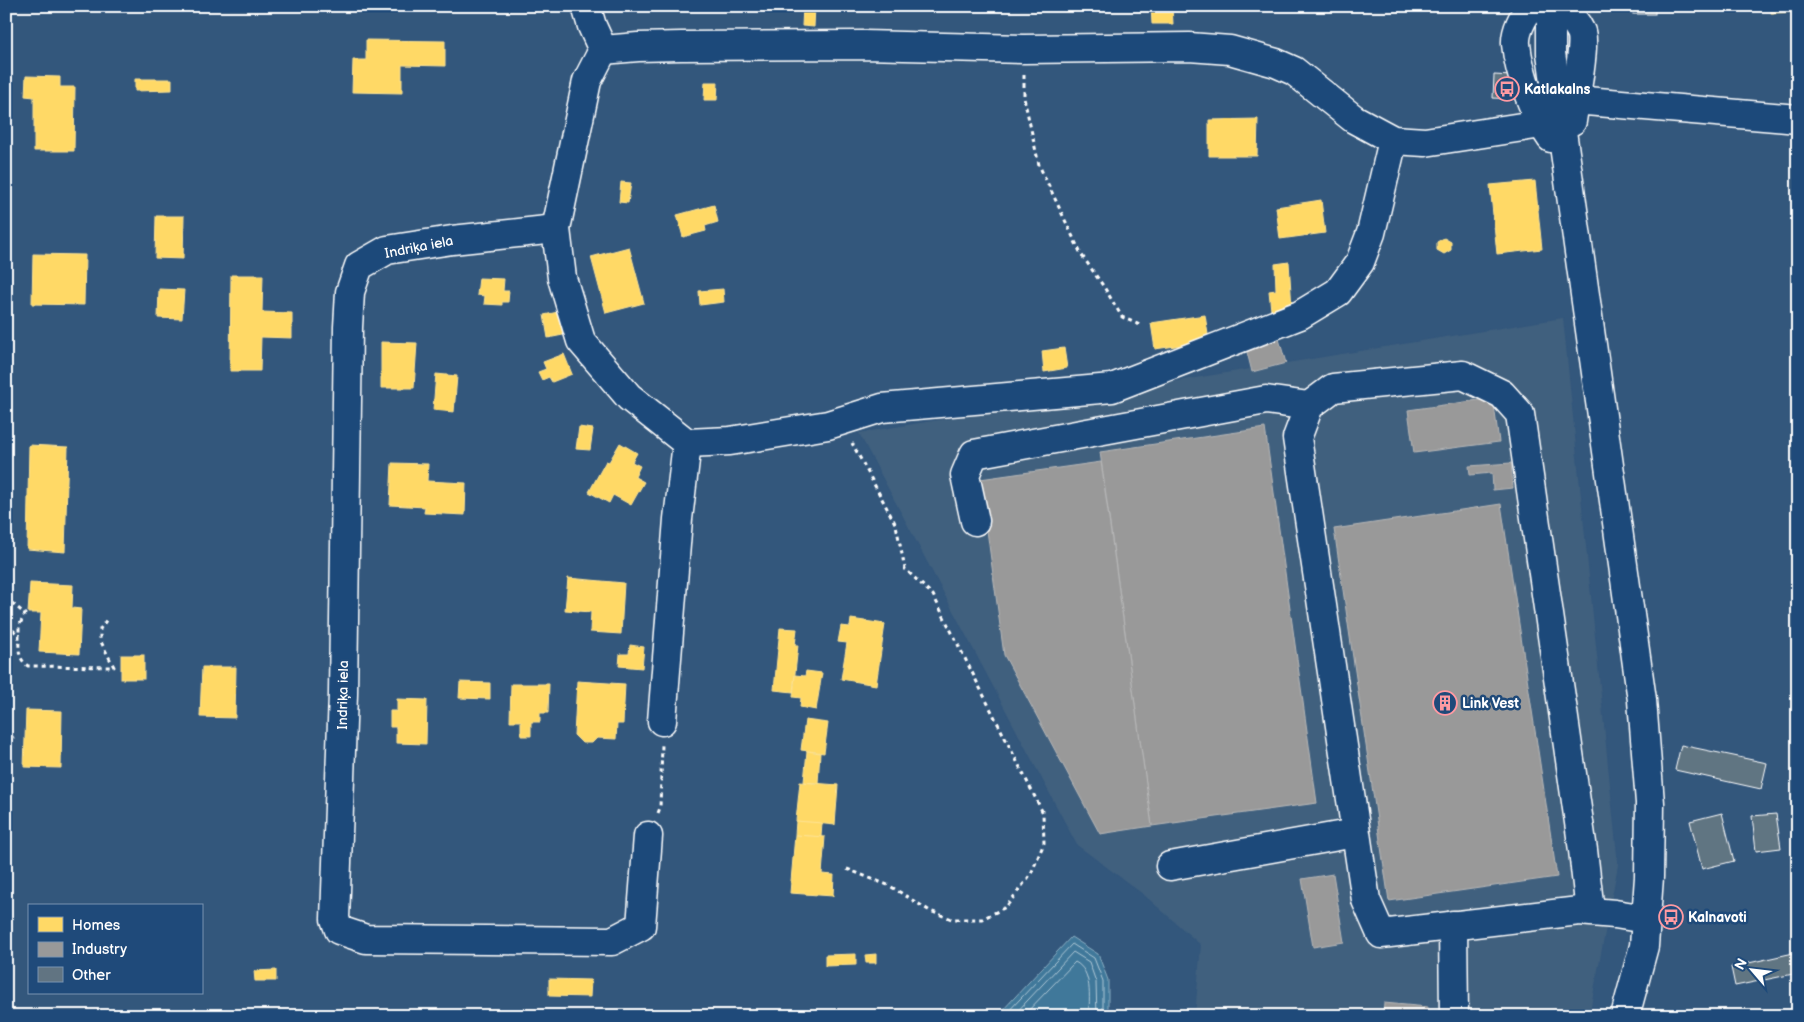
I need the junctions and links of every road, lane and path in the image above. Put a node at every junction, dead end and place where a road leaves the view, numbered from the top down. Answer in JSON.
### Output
{"nodes":[{"id":1,"x":586,"y":6,"type":"edge"},
{"id":2,"x":1532,"y":6,"type":"edge"},
{"id":3,"x":1551,"y":6,"type":"edge"},
{"id":4,"x":1558,"y":6,"type":"edge"},
{"id":5,"x":1024,"y":49,"type":"junction"},
{"id":6,"x":603,"y":50,"type":"junction"},
{"id":7,"x":1559,"y":113,"type":"junction"},
{"id":8,"x":1798,"y":119,"type":"edge"},
{"id":9,"x":1393,"y":140,"type":"junction"},
{"id":10,"x":556,"y":229,"type":"junction"},
{"id":11,"x":1142,"y":326,"type":"dead end"},
{"id":12,"x":1309,"y":406,"type":"junction"},
{"id":13,"x":841,"y":422,"type":"junction"},
{"id":14,"x":687,"y":443,"type":"junction"},
{"id":15,"x":975,"y":521,"type":"dead end"},
{"id":16,"x":12,"y":603,"type":"dead end"},
{"id":17,"x":107,"y":619,"type":"dead end"},
{"id":18,"x":6,"y":625,"type":"edge"},
{"id":19,"x":19,"y":635,"type":"junction"},
{"id":20,"x":662,"y":722,"type":"joint"},
{"id":21,"x":14,"y":737,"type":"dead end"},
{"id":22,"x":6,"y":741,"type":"edge"},
{"id":23,"x":1356,"y":833,"type":"junction"},
{"id":24,"x":648,"y":836,"type":"joint"},
{"id":25,"x":1170,"y":866,"type":"dead end"},
{"id":26,"x":847,"y":869,"type":"dead end"},
{"id":27,"x":1590,"y":912,"type":"junction"},
{"id":28,"x":1646,"y":919,"type":"junction"},
{"id":29,"x":1453,"y":925,"type":"junction"},
{"id":30,"x":1454,"y":1016,"type":"edge"},
{"id":31,"x":1625,"y":1016,"type":"edge"}],
"edges":[{"from":1,"to":6,"type":"street"},
{"from":2,"to":7,"type":"street"},
{"from":3,"to":7,"type":"street"},
{"from":4,"to":7,"type":"street"},
{"from":5,"to":6,"type":"street"},
{"from":5,"to":9,"type":"street"},
{"from":5,"to":11,"type":"path"},
{"from":6,"to":10,"type":"street"},
{"from":7,"to":8,"type":"street"},
{"from":7,"to":9,"type":"street"},
{"from":7,"to":28,"type":"street"},
{"from":9,"to":13,"type":"street"},
{"from":10,"to":14,"type":"street"},
{"from":10,"to":24,"type":"street","name":"Indriķa iela"},
{"from":12,"to":15,"type":"street"},
{"from":12,"to":23,"type":"street"},
{"from":12,"to":27,"type":"street"},
{"from":13,"to":14,"type":"street"},
{"from":13,"to":26,"type":"path"},
{"from":14,"to":20,"type":"street"},
{"from":16,"to":19,"type":"path"},
{"from":17,"to":19,"type":"path"},
{"from":18,"to":19,"type":"path"},
{"from":20,"to":24,"type":"path"},
{"from":21,"to":22,"type":"path"},
{"from":23,"to":25,"type":"street"},
{"from":23,"to":29,"type":"street"},
{"from":27,"to":28,"type":"street"},
{"from":27,"to":29,"type":"street"},
{"from":28,"to":31,"type":"street"},
{"from":29,"to":30,"type":"street"}]}
